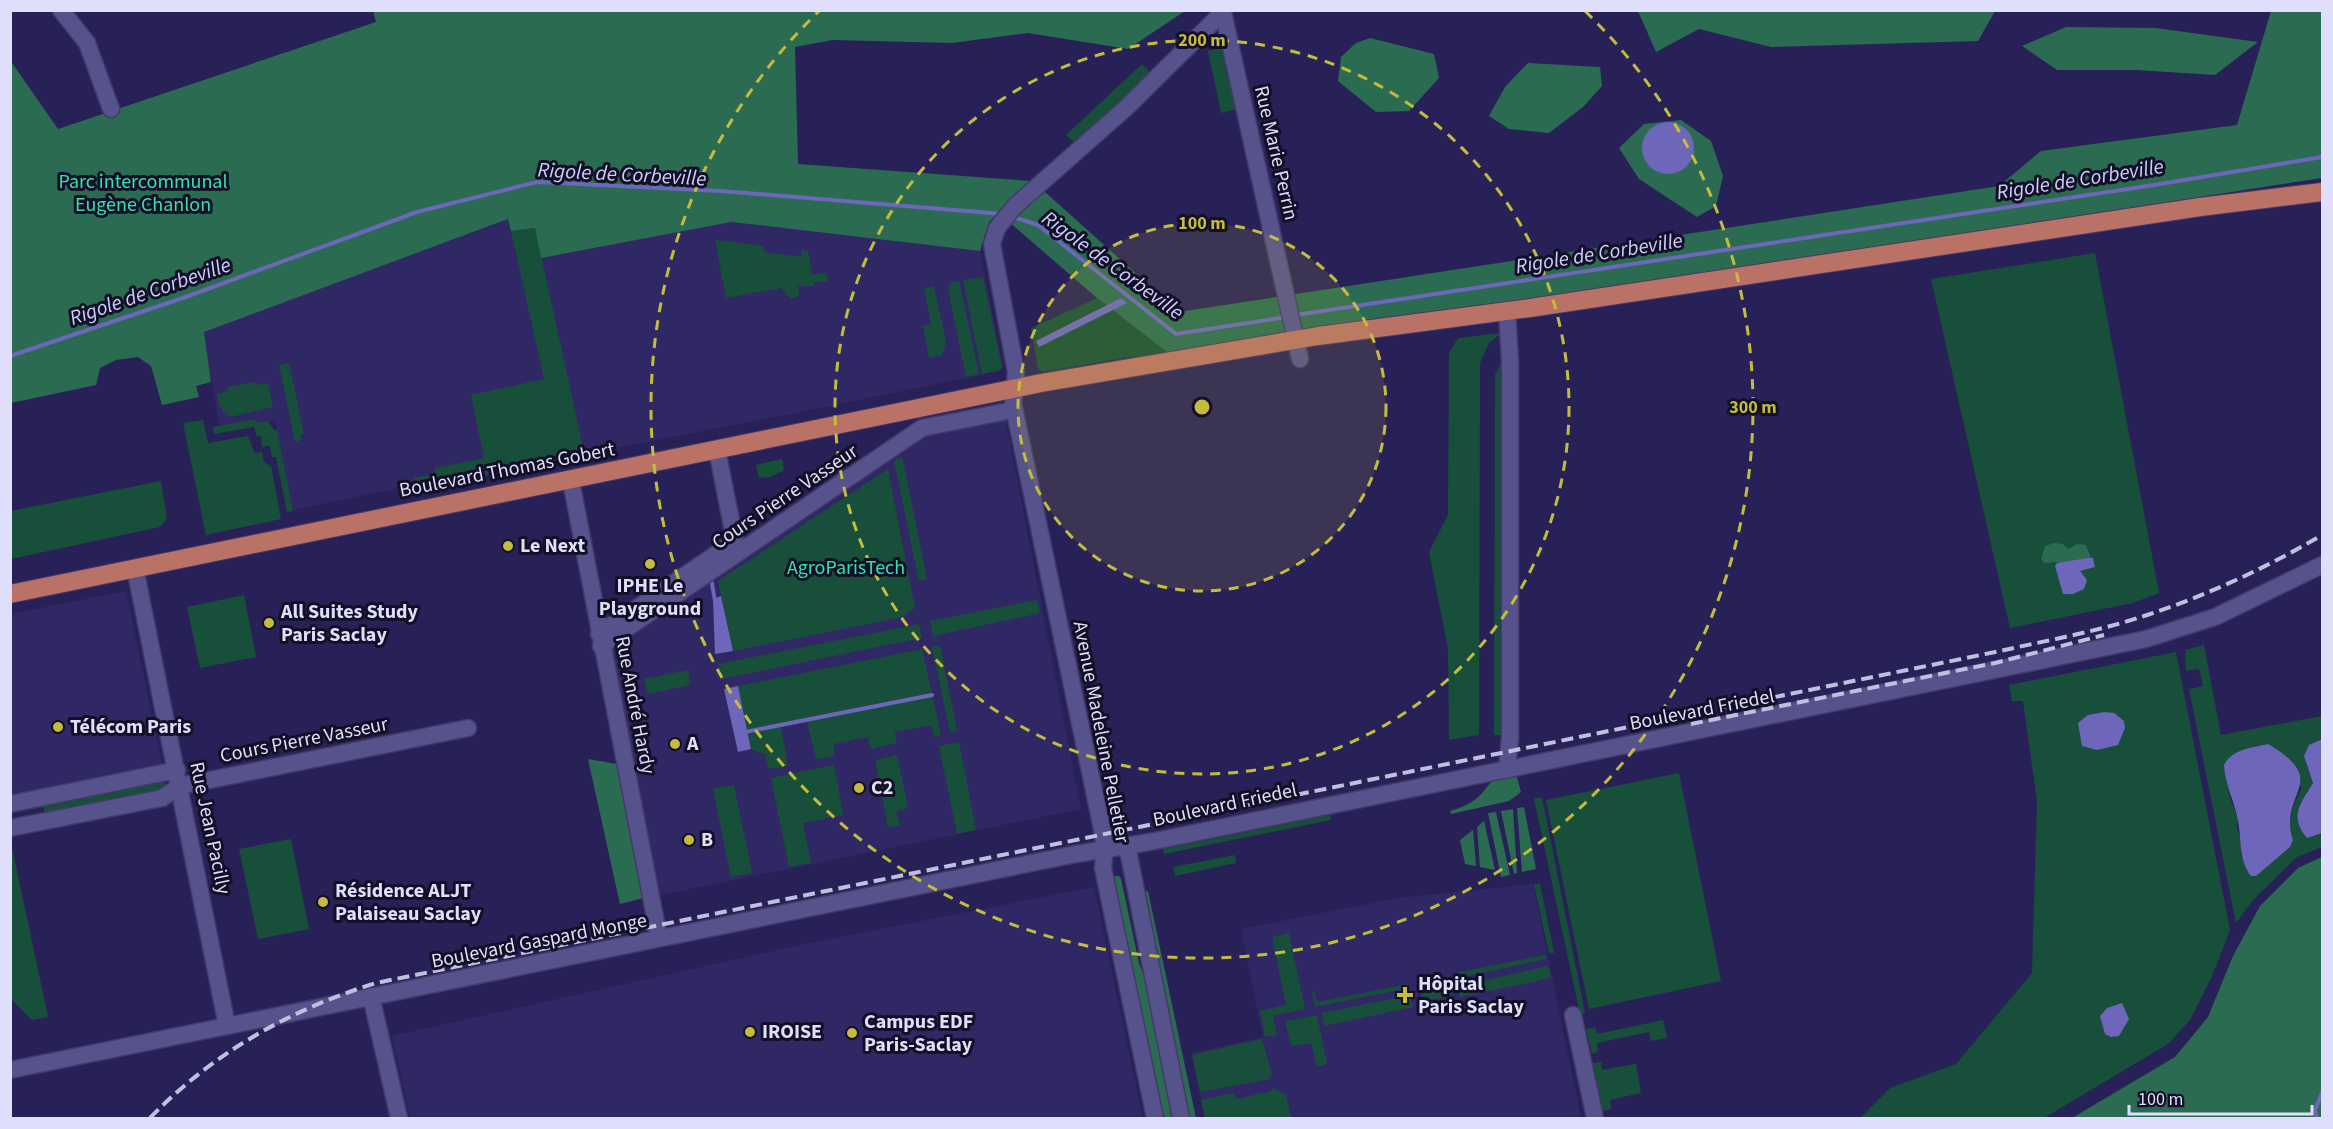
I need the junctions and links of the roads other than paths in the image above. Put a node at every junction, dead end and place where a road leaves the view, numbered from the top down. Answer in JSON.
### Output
{"nodes":[{"id":1,"x":62,"y":10,"type":"edge"},
{"id":2,"x":111,"y":109,"type":"dead end"},
{"id":3,"x":2322,"y":192,"type":"edge"},
{"id":4,"x":997,"y":228,"type":"joint"},
{"id":5,"x":1507,"y":311,"type":"junction"},
{"id":6,"x":1294,"y":332,"type":"junction"},
{"id":7,"x":1300,"y":359,"type":"dead end"},
{"id":8,"x":1012,"y":390,"type":"junction"},
{"id":9,"x":1003,"y":412,"type":"dead end"},
{"id":10,"x":717,"y":450,"type":"junction"},
{"id":11,"x":571,"y":481,"type":"junction"},
{"id":12,"x":2322,"y":565,"type":"edge"},
{"id":13,"x":135,"y":568,"type":"junction"},
{"id":14,"x":10,"y":594,"type":"edge"},
{"id":15,"x":600,"y":640,"type":"junction"},
{"id":16,"x":468,"y":729,"type":"dead end"},
{"id":17,"x":1507,"y":770,"type":"junction"},
{"id":18,"x":178,"y":778,"type":"junction"},
{"id":19,"x":10,"y":804,"type":"edge"},
{"id":20,"x":15,"y":827,"type":"edge"},
{"id":21,"x":1127,"y":845,"type":"junction"},
{"id":22,"x":1105,"y":848,"type":"junction"},
{"id":23,"x":1076,"y":854,"type":"joint"},
{"id":24,"x":659,"y":938,"type":"junction"},
{"id":25,"x":371,"y":996,"type":"junction"},
{"id":26,"x":1573,"y":1015,"type":"dead end"},
{"id":27,"x":227,"y":1026,"type":"junction"},
{"id":28,"x":10,"y":1070,"type":"edge"},
{"id":29,"x":399,"y":1119,"type":"edge"},
{"id":30,"x":1155,"y":1119,"type":"edge"},
{"id":31,"x":1181,"y":1119,"type":"edge"},
{"id":32,"x":1595,"y":1119,"type":"edge"}],
"edges":[{"from":1,"to":2,"type":"street"},
{"from":3,"to":5,"type":"main road","name":"Boulevard Thomas Gobert"},
{"from":4,"to":6,"type":"street","name":"Rue Marie Perrin"},
{"from":4,"to":8,"type":"street","name":"Avenue Madeleine Pelletier"},
{"from":5,"to":6,"type":"main road","name":"Boulevard Thomas Gobert"},
{"from":5,"to":17,"type":"street"},
{"from":6,"to":7,"type":"street","name":"Rue Marie Perrin"},
{"from":6,"to":8,"type":"main road","name":"Boulevard Thomas Gobert"},
{"from":8,"to":10,"type":"main road","name":"Boulevard Thomas Gobert"},
{"from":8,"to":22,"type":"street","name":"Avenue Madeleine Pelletier"},
{"from":9,"to":15,"type":"street","name":"Cours Pierre Vasseur"},
{"from":10,"to":11,"type":"main road","name":"Boulevard Thomas Gobert"},
{"from":10,"to":15,"type":"street"},
{"from":11,"to":13,"type":"main road","name":"Boulevard Thomas Gobert"},
{"from":11,"to":15,"type":"street","name":"Rue André Hardy"},
{"from":12,"to":17,"type":"street","name":"Boulevard Friedel"},
{"from":13,"to":14,"type":"main road","name":"Boulevard Thomas Gobert"},
{"from":13,"to":18,"type":"street","name":"Rue Jean Pacilly"},
{"from":15,"to":24,"type":"street","name":"Rue André Hardy"},
{"from":16,"to":18,"type":"street","name":"Cours Pierre Vasseur"},
{"from":17,"to":21,"type":"street","name":"Boulevard Friedel"},
{"from":18,"to":19,"type":"street"},
{"from":18,"to":20,"type":"street","name":"Cours Pierre Vasseur"},
{"from":18,"to":27,"type":"street","name":"Rue Jean Pacilly"},
{"from":21,"to":22,"type":"street","name":"Boulevard Friedel"},
{"from":21,"to":31,"type":"street","name":"Avenue Madeleine Pelletier"},
{"from":22,"to":23,"type":"street","name":"Boulevard Friedel"},
{"from":22,"to":30,"type":"street","name":"Avenue Madeleine Pelletier"},
{"from":23,"to":24,"type":"street","name":"Boulevard Gaspard Monge"},
{"from":24,"to":25,"type":"street","name":"Boulevard Gaspard Monge"},
{"from":25,"to":27,"type":"street","name":"Boulevard Gaspard Monge"},
{"from":25,"to":29,"type":"street"},
{"from":26,"to":32,"type":"street"},
{"from":27,"to":28,"type":"street","name":"Boulevard Gaspard Monge"}]}
